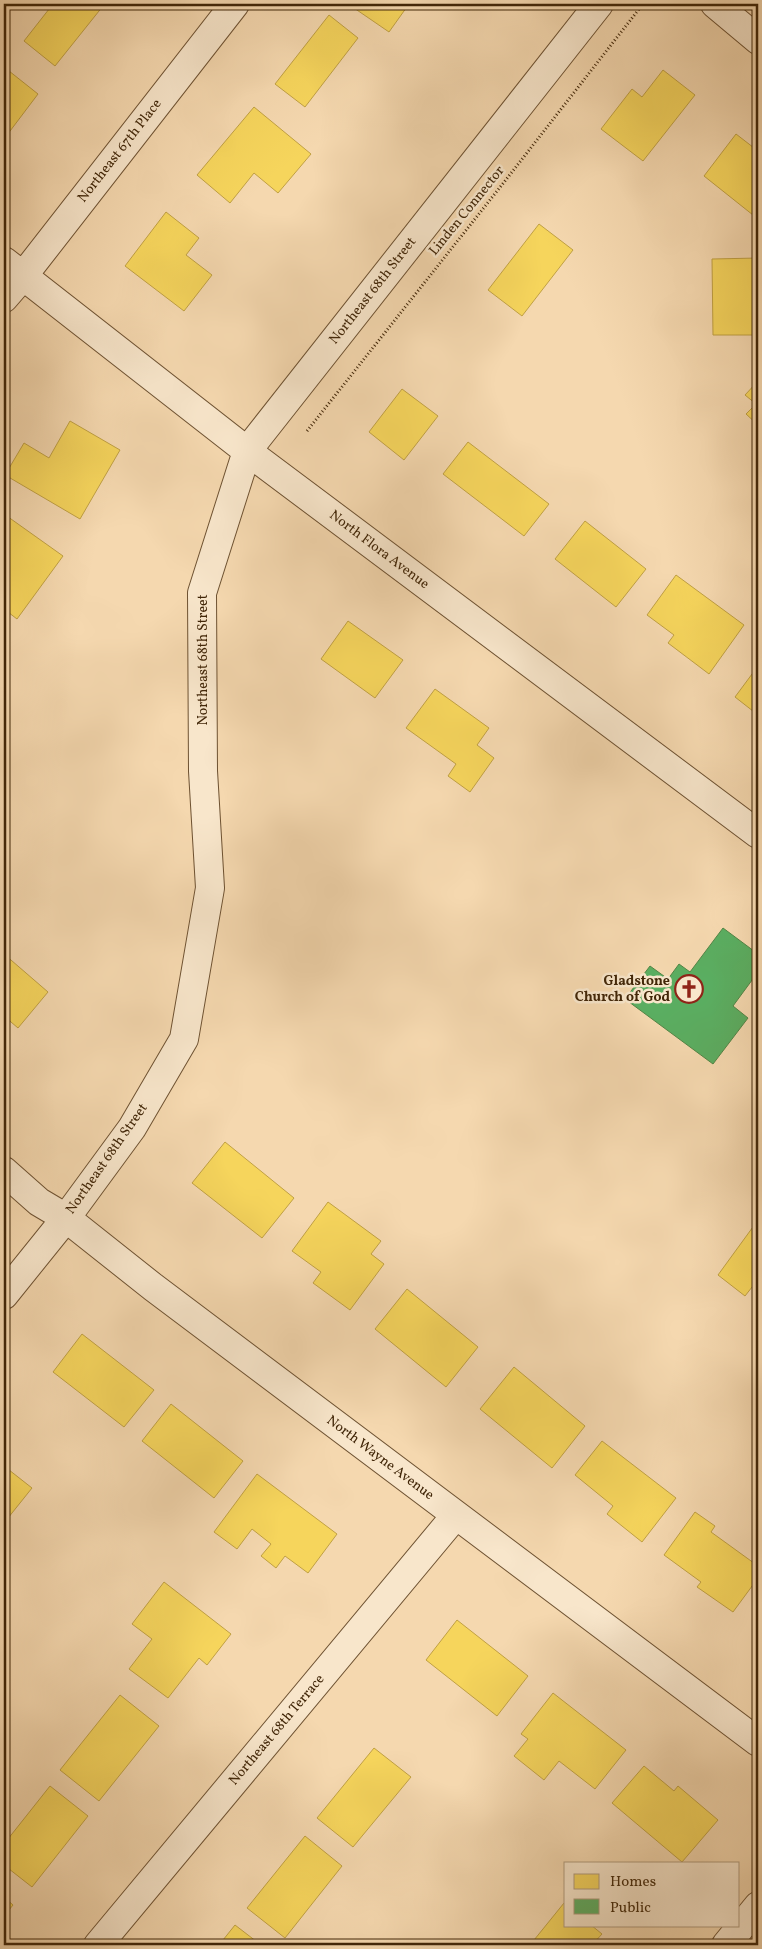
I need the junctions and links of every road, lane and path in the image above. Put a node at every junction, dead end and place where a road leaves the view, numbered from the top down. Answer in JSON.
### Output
{"nodes":[{"id":1,"x":235,"y":4,"type":"edge"},
{"id":2,"x":599,"y":4,"type":"edge"},
{"id":3,"x":643,"y":4,"type":"edge"},
{"id":4,"x":715,"y":4,"type":"edge"},
{"id":5,"x":758,"y":40,"type":"edge"},
{"id":6,"x":14,"y":268,"type":"edge"},
{"id":7,"x":4,"y":298,"type":"edge"},
{"id":8,"x":307,"y":431,"type":"dead end"},
{"id":9,"x":247,"y":451,"type":"junction"},
{"id":10,"x":758,"y":834,"type":"edge"},
{"id":11,"x":4,"y":1171,"type":"edge"},
{"id":12,"x":66,"y":1218,"type":"junction"},
{"id":13,"x":4,"y":1295,"type":"edge"},
{"id":14,"x":456,"y":1515,"type":"junction"},
{"id":15,"x":758,"y":1742,"type":"edge"},
{"id":16,"x":758,"y":1906,"type":"edge"},
{"id":17,"x":98,"y":1945,"type":"edge"},
{"id":18,"x":726,"y":1945,"type":"edge"}],
"edges":[{"from":1,"to":6,"type":"street","name":"Northeast 67th Place"},
{"from":2,"to":9,"type":"street","name":"Northeast 68th Street"},
{"from":3,"to":8,"type":"path","name":"Linden Connector"},
{"from":4,"to":5,"type":"street"},
{"from":6,"to":7,"type":"street","name":"Northeast 67th Place"},
{"from":6,"to":9,"type":"street","name":"North Flora Avenue"},
{"from":9,"to":10,"type":"street","name":"North Flora Avenue"},
{"from":9,"to":12,"type":"street","name":"Northeast 68th Street"},
{"from":11,"to":12,"type":"street","name":"North Wayne Avenue"},
{"from":12,"to":13,"type":"street","name":"Northeast 68th Street"},
{"from":12,"to":14,"type":"street","name":"North Wayne Avenue"},
{"from":14,"to":15,"type":"street","name":"North Wayne Avenue"},
{"from":14,"to":17,"type":"street","name":"Northeast 68th Terrace"},
{"from":16,"to":18,"type":"street"}]}
